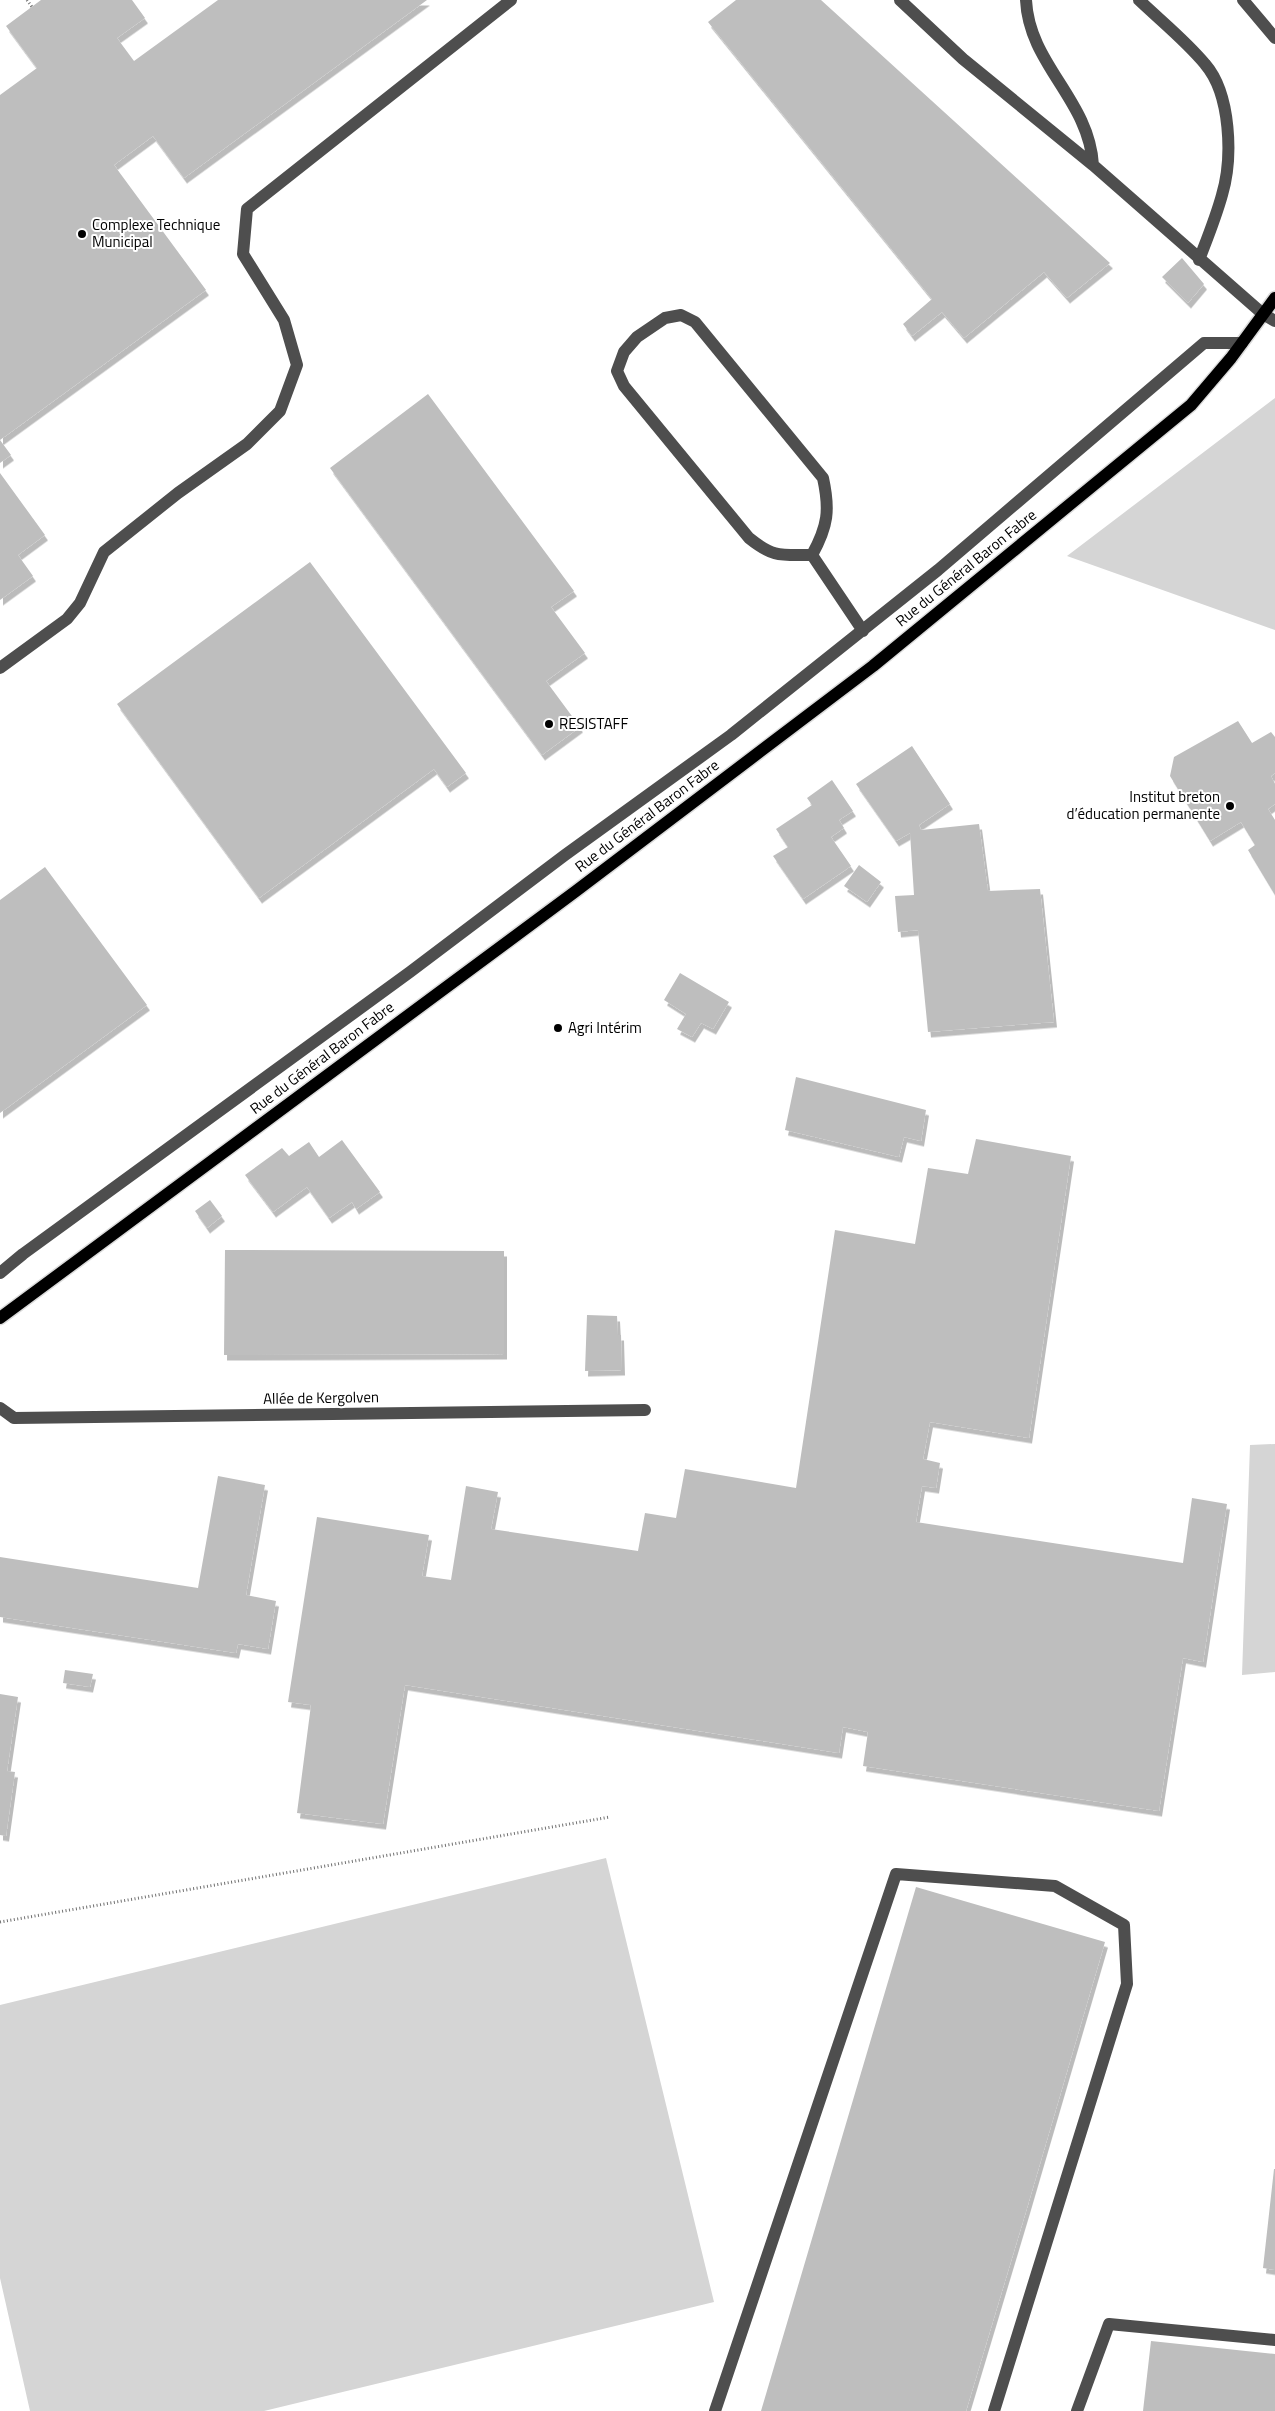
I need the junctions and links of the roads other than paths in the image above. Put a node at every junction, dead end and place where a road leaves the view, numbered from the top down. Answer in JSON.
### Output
{"nodes":[{"id":1,"x":511,"y":0,"type":"edge"},
{"id":2,"x":900,"y":0,"type":"edge"},
{"id":3,"x":1026,"y":0,"type":"edge"},
{"id":4,"x":1139,"y":0,"type":"edge"},
{"id":5,"x":1243,"y":0,"type":"edge"},
{"id":6,"x":1275,"y":38,"type":"edge"},
{"id":7,"x":1093,"y":165,"type":"junction"},
{"id":8,"x":1199,"y":260,"type":"junction"},
{"id":9,"x":1275,"y":298,"type":"edge"},
{"id":10,"x":1263,"y":314,"type":"junction"},
{"id":11,"x":1275,"y":321,"type":"edge"},
{"id":12,"x":1242,"y":343,"type":"junction"},
{"id":13,"x":812,"y":555,"type":"junction"},
{"id":14,"x":863,"y":631,"type":"junction"},
{"id":15,"x":0,"y":668,"type":"edge"},
{"id":16,"x":0,"y":1273,"type":"edge"},
{"id":17,"x":0,"y":1318,"type":"edge"},
{"id":18,"x":0,"y":1408,"type":"edge"},
{"id":19,"x":645,"y":1410,"type":"dead end"},
{"id":20,"x":1275,"y":2340,"type":"edge"},
{"id":21,"x":715,"y":2411,"type":"edge"},
{"id":22,"x":994,"y":2411,"type":"edge"},
{"id":23,"x":1077,"y":2411,"type":"edge"}],
"edges":[{"from":1,"to":15,"type":"street"},
{"from":2,"to":7,"type":"street"},
{"from":3,"to":7,"type":"street"},
{"from":4,"to":8,"type":"street"},
{"from":5,"to":6,"type":"street"},
{"from":7,"to":8,"type":"street"},
{"from":8,"to":10,"type":"street"},
{"from":9,"to":10,"type":"main road","name":"Rue du Général Baron Fabre"},
{"from":10,"to":11,"type":"street"},
{"from":10,"to":12,"type":"main road","name":"Rue du Général Baron Fabre"},
{"from":12,"to":14,"type":"street"},
{"from":12,"to":17,"type":"main road","name":"Rue du Général Baron Fabre"},
{"from":13,"to":13,"type":"street"},
{"from":13,"to":14,"type":"street"},
{"from":14,"to":16,"type":"street"},
{"from":18,"to":19,"type":"street","name":"Allée de Kergolven"},
{"from":20,"to":23,"type":"street"},
{"from":21,"to":22,"type":"street"}]}
